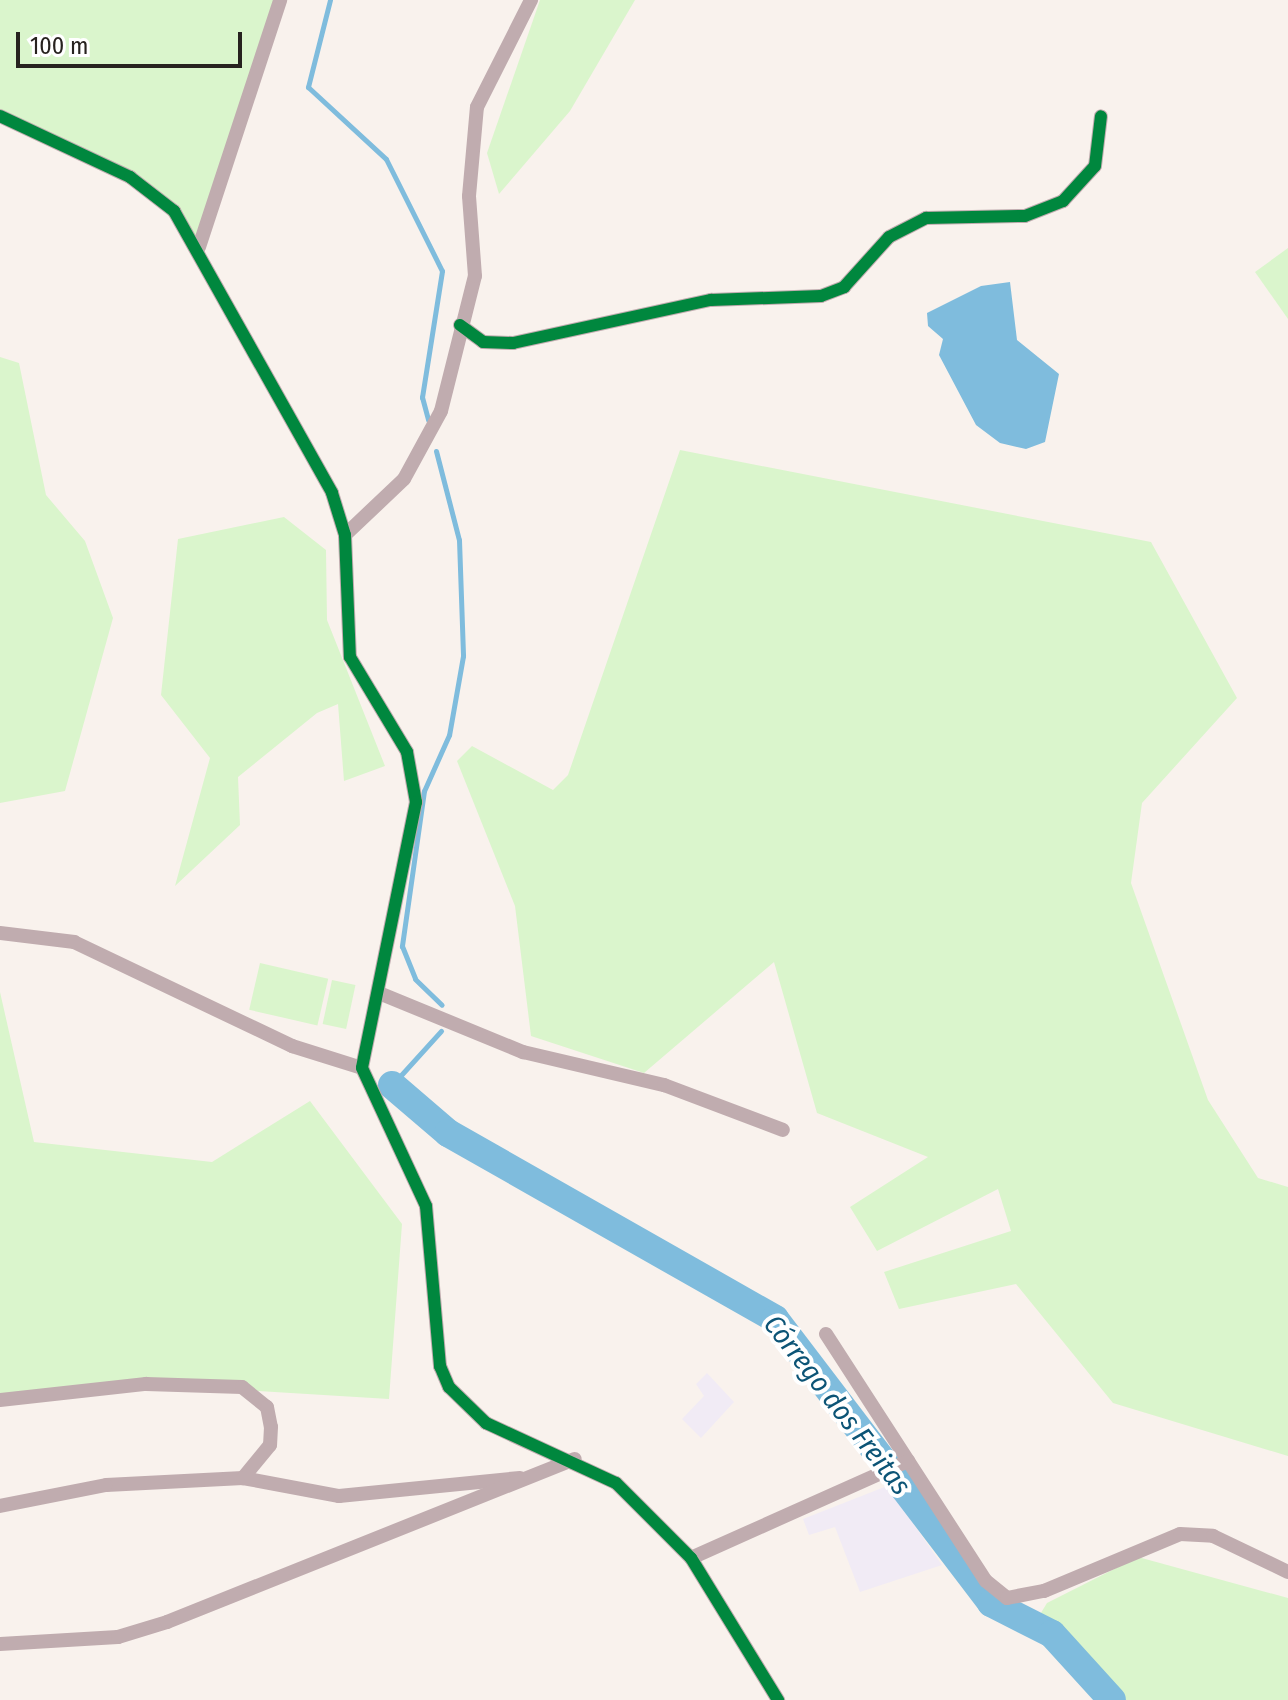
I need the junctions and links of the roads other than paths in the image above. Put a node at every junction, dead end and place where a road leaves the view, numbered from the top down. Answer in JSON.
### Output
{"nodes":[{"id":1,"x":280,"y":0,"type":"edge"},
{"id":2,"x":531,"y":0,"type":"edge"},
{"id":3,"x":0,"y":116,"type":"edge"},
{"id":4,"x":1101,"y":116,"type":"dead end"},
{"id":5,"x":199,"y":247,"type":"junction"},
{"id":6,"x":460,"y":325,"type":"junction"},
{"id":7,"x":345,"y":535,"type":"junction"},
{"id":8,"x":0,"y":933,"type":"edge"},
{"id":9,"x":379,"y":993,"type":"junction"},
{"id":10,"x":362,"y":1068,"type":"junction"},
{"id":11,"x":783,"y":1130,"type":"dead end"},
{"id":12,"x":826,"y":1334,"type":"dead end"},
{"id":13,"x":0,"y":1400,"type":"edge"},
{"id":14,"x":575,"y":1459,"type":"junction"},
{"id":15,"x":905,"y":1463,"type":"junction"},
{"id":16,"x":532,"y":1477,"type":"junction"},
{"id":17,"x":243,"y":1478,"type":"junction"},
{"id":18,"x":0,"y":1506,"type":"edge"},
{"id":19,"x":691,"y":1558,"type":"junction"},
{"id":20,"x":1288,"y":1572,"type":"edge"},
{"id":21,"x":0,"y":1644,"type":"edge"},
{"id":22,"x":778,"y":1700,"type":"edge"}],
"edges":[{"from":1,"to":5,"type":"street"},
{"from":2,"to":6,"type":"street"},
{"from":3,"to":5,"type":"street"},
{"from":4,"to":6,"type":"street"},
{"from":5,"to":7,"type":"street"},
{"from":6,"to":7,"type":"street"},
{"from":7,"to":9,"type":"street"},
{"from":8,"to":10,"type":"street"},
{"from":9,"to":10,"type":"street"},
{"from":9,"to":11,"type":"street"},
{"from":10,"to":14,"type":"street"},
{"from":12,"to":15,"type":"street"},
{"from":13,"to":17,"type":"street"},
{"from":14,"to":16,"type":"street"},
{"from":14,"to":19,"type":"street"},
{"from":15,"to":19,"type":"street"},
{"from":15,"to":20,"type":"street"},
{"from":16,"to":17,"type":"street"},
{"from":16,"to":21,"type":"street"},
{"from":17,"to":18,"type":"street"},
{"from":19,"to":22,"type":"street"}]}
